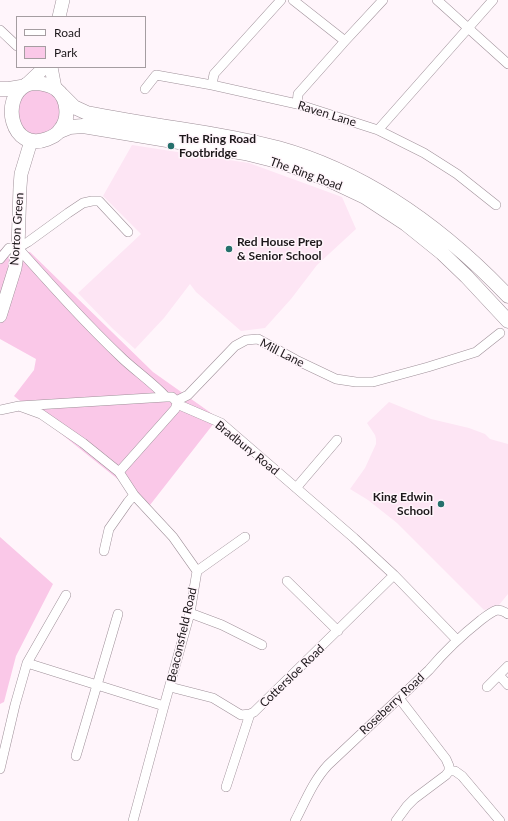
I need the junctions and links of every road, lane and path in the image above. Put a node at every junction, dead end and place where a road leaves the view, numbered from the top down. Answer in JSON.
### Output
{"nodes":[{"id":1,"x":63,"y":0,"type":"edge"},
{"id":2,"x":281,"y":0,"type":"edge"},
{"id":3,"x":293,"y":0,"type":"edge"},
{"id":4,"x":383,"y":0,"type":"edge"},
{"id":5,"x":437,"y":0,"type":"edge"},
{"id":6,"x":493,"y":0,"type":"edge"},
{"id":7,"x":60,"y":16,"type":"edge"},
{"id":8,"x":468,"y":28,"type":"junction"},
{"id":9,"x":0,"y":30,"type":"edge"},
{"id":10,"x":345,"y":41,"type":"junction"},
{"id":11,"x":16,"y":45,"type":"edge"},
{"id":12,"x":508,"y":64,"type":"edge"},
{"id":13,"x":44,"y":68,"type":"edge"},
{"id":14,"x":51,"y":68,"type":"edge"},
{"id":15,"x":212,"y":85,"type":"junction"},
{"id":16,"x":24,"y":86,"type":"junction"},
{"id":17,"x":0,"y":89,"type":"edge"},
{"id":18,"x":145,"y":89,"type":"dead end"},
{"id":19,"x":59,"y":92,"type":"junction"},
{"id":20,"x":297,"y":104,"type":"junction"},
{"id":21,"x":0,"y":111,"type":"edge"},
{"id":22,"x":10,"y":122,"type":"junction"},
{"id":23,"x":378,"y":130,"type":"junction"},
{"id":24,"x":60,"y":131,"type":"junction"},
{"id":25,"x":31,"y":141,"type":"junction"},
{"id":26,"x":496,"y":205,"type":"dead end"},
{"id":27,"x":128,"y":232,"type":"dead end"},
{"id":28,"x":18,"y":248,"type":"junction"},
{"id":29,"x":0,"y":259,"type":"edge"},
{"id":30,"x":508,"y":296,"type":"edge"},
{"id":31,"x":0,"y":316,"type":"edge"},
{"id":32,"x":508,"y":321,"type":"edge"},
{"id":33,"x":500,"y":333,"type":"dead end"},
{"id":34,"x":166,"y":397,"type":"junction"},
{"id":35,"x":176,"y":403,"type":"junction"},
{"id":36,"x":19,"y":406,"type":"junction"},
{"id":37,"x":0,"y":410,"type":"edge"},
{"id":38,"x":337,"y":440,"type":"dead end"},
{"id":39,"x":119,"y":472,"type":"junction"},
{"id":40,"x":296,"y":488,"type":"junction"},
{"id":41,"x":134,"y":495,"type":"junction"},
{"id":42,"x":245,"y":537,"type":"dead end"},
{"id":43,"x":104,"y":551,"type":"dead end"},
{"id":44,"x":196,"y":571,"type":"junction"},
{"id":45,"x":394,"y":576,"type":"junction"},
{"id":46,"x":287,"y":582,"type":"dead end"},
{"id":47,"x":66,"y":595,"type":"dead end"},
{"id":48,"x":190,"y":613,"type":"junction"},
{"id":49,"x":118,"y":614,"type":"dead end"},
{"id":50,"x":508,"y":614,"type":"edge"},
{"id":51,"x":338,"y":631,"type":"junction"},
{"id":52,"x":457,"y":640,"type":"junction"},
{"id":53,"x":262,"y":645,"type":"dead end"},
{"id":54,"x":27,"y":663,"type":"junction"},
{"id":55,"x":508,"y":666,"type":"edge"},
{"id":56,"x":499,"y":675,"type":"junction"},
{"id":57,"x":97,"y":685,"type":"junction"},
{"id":58,"x":508,"y":686,"type":"edge"},
{"id":59,"x":170,"y":687,"type":"junction"},
{"id":60,"x":487,"y":687,"type":"dead end"},
{"id":61,"x":399,"y":698,"type":"junction"},
{"id":62,"x":164,"y":706,"type":"junction"},
{"id":63,"x":250,"y":714,"type":"junction"},
{"id":64,"x":76,"y":756,"type":"dead end"},
{"id":65,"x":0,"y":769,"type":"edge"},
{"id":66,"x":449,"y":771,"type":"junction"},
{"id":67,"x":226,"y":787,"type":"dead end"},
{"id":68,"x":133,"y":821,"type":"edge"},
{"id":69,"x":295,"y":821,"type":"edge"},
{"id":70,"x":396,"y":821,"type":"edge"},
{"id":71,"x":500,"y":821,"type":"edge"}],
"edges":[{"from":1,"to":7,"type":"main road"},
{"from":2,"to":15,"type":"street"},
{"from":3,"to":10,"type":"street"},
{"from":4,"to":10,"type":"street"},
{"from":5,"to":8,"type":"street"},
{"from":6,"to":8,"type":"street"},
{"from":8,"to":12,"type":"street"},
{"from":8,"to":23,"type":"street"},
{"from":9,"to":11,"type":"street"},
{"from":10,"to":20,"type":"street"},
{"from":13,"to":16,"type":"main road"},
{"from":14,"to":19,"type":"main road"},
{"from":15,"to":18,"type":"street","name":"Raven Lane"},
{"from":15,"to":20,"type":"street","name":"Raven Lane"},
{"from":16,"to":17,"type":"main road"},
{"from":16,"to":19,"type":"main road"},
{"from":16,"to":22,"type":"main road"},
{"from":19,"to":24,"type":"main road"},
{"from":19,"to":30,"type":"main road","name":"The Ring Road"},
{"from":20,"to":23,"type":"street","name":"Raven Lane"},
{"from":21,"to":22,"type":"main road"},
{"from":22,"to":25,"type":"main road"},
{"from":23,"to":26,"type":"street","name":"Raven Lane"},
{"from":24,"to":25,"type":"main road"},
{"from":24,"to":32,"type":"main road","name":"The Ring Road"},
{"from":25,"to":28,"type":"main road","name":"Norton Green"},
{"from":27,"to":28,"type":"street"},
{"from":28,"to":29,"type":"street"},
{"from":28,"to":31,"type":"main road","name":"Norton Green"},
{"from":28,"to":34,"type":"street","name":"Bradbury Road"},
{"from":33,"to":35,"type":"street","name":"Mill Lane"},
{"from":34,"to":35,"type":"street","name":"Bradbury Road"},
{"from":34,"to":36,"type":"street"},
{"from":35,"to":39,"type":"street","name":"Mill Lane"},
{"from":35,"to":40,"type":"street","name":"Bradbury Road"},
{"from":36,"to":37,"type":"street"},
{"from":36,"to":39,"type":"street","name":"Beaconsfield Road"},
{"from":38,"to":40,"type":"street"},
{"from":39,"to":41,"type":"street","name":"Beaconsfield Road"},
{"from":40,"to":45,"type":"street","name":"Bradbury Road"},
{"from":41,"to":43,"type":"street"},
{"from":41,"to":44,"type":"street","name":"Beaconsfield Road"},
{"from":42,"to":44,"type":"street"},
{"from":44,"to":48,"type":"street","name":"Beaconsfield Road"},
{"from":45,"to":51,"type":"street","name":"Cottersloe Road"},
{"from":45,"to":52,"type":"street","name":"Bradbury Road"},
{"from":46,"to":51,"type":"street"},
{"from":47,"to":54,"type":"street"},
{"from":48,"to":53,"type":"street"},
{"from":48,"to":59,"type":"street","name":"Beaconsfield Road"},
{"from":49,"to":57,"type":"street"},
{"from":50,"to":52,"type":"street","name":"Roseberry Road"},
{"from":51,"to":63,"type":"street","name":"Cottersloe Road"},
{"from":52,"to":61,"type":"street","name":"Roseberry Road"},
{"from":54,"to":57,"type":"street"},
{"from":54,"to":65,"type":"street"},
{"from":55,"to":56,"type":"street"},
{"from":56,"to":58,"type":"street"},
{"from":56,"to":60,"type":"street"},
{"from":57,"to":62,"type":"street"},
{"from":57,"to":64,"type":"street"},
{"from":59,"to":62,"type":"street","name":"Beaconsfield Road"},
{"from":59,"to":63,"type":"street","name":"Cottersloe Road"},
{"from":61,"to":66,"type":"street"},
{"from":61,"to":69,"type":"street","name":"Roseberry Road"},
{"from":62,"to":68,"type":"street","name":"Beaconsfield Road"},
{"from":63,"to":67,"type":"street"},
{"from":66,"to":70,"type":"street"},
{"from":66,"to":71,"type":"street"}]}
